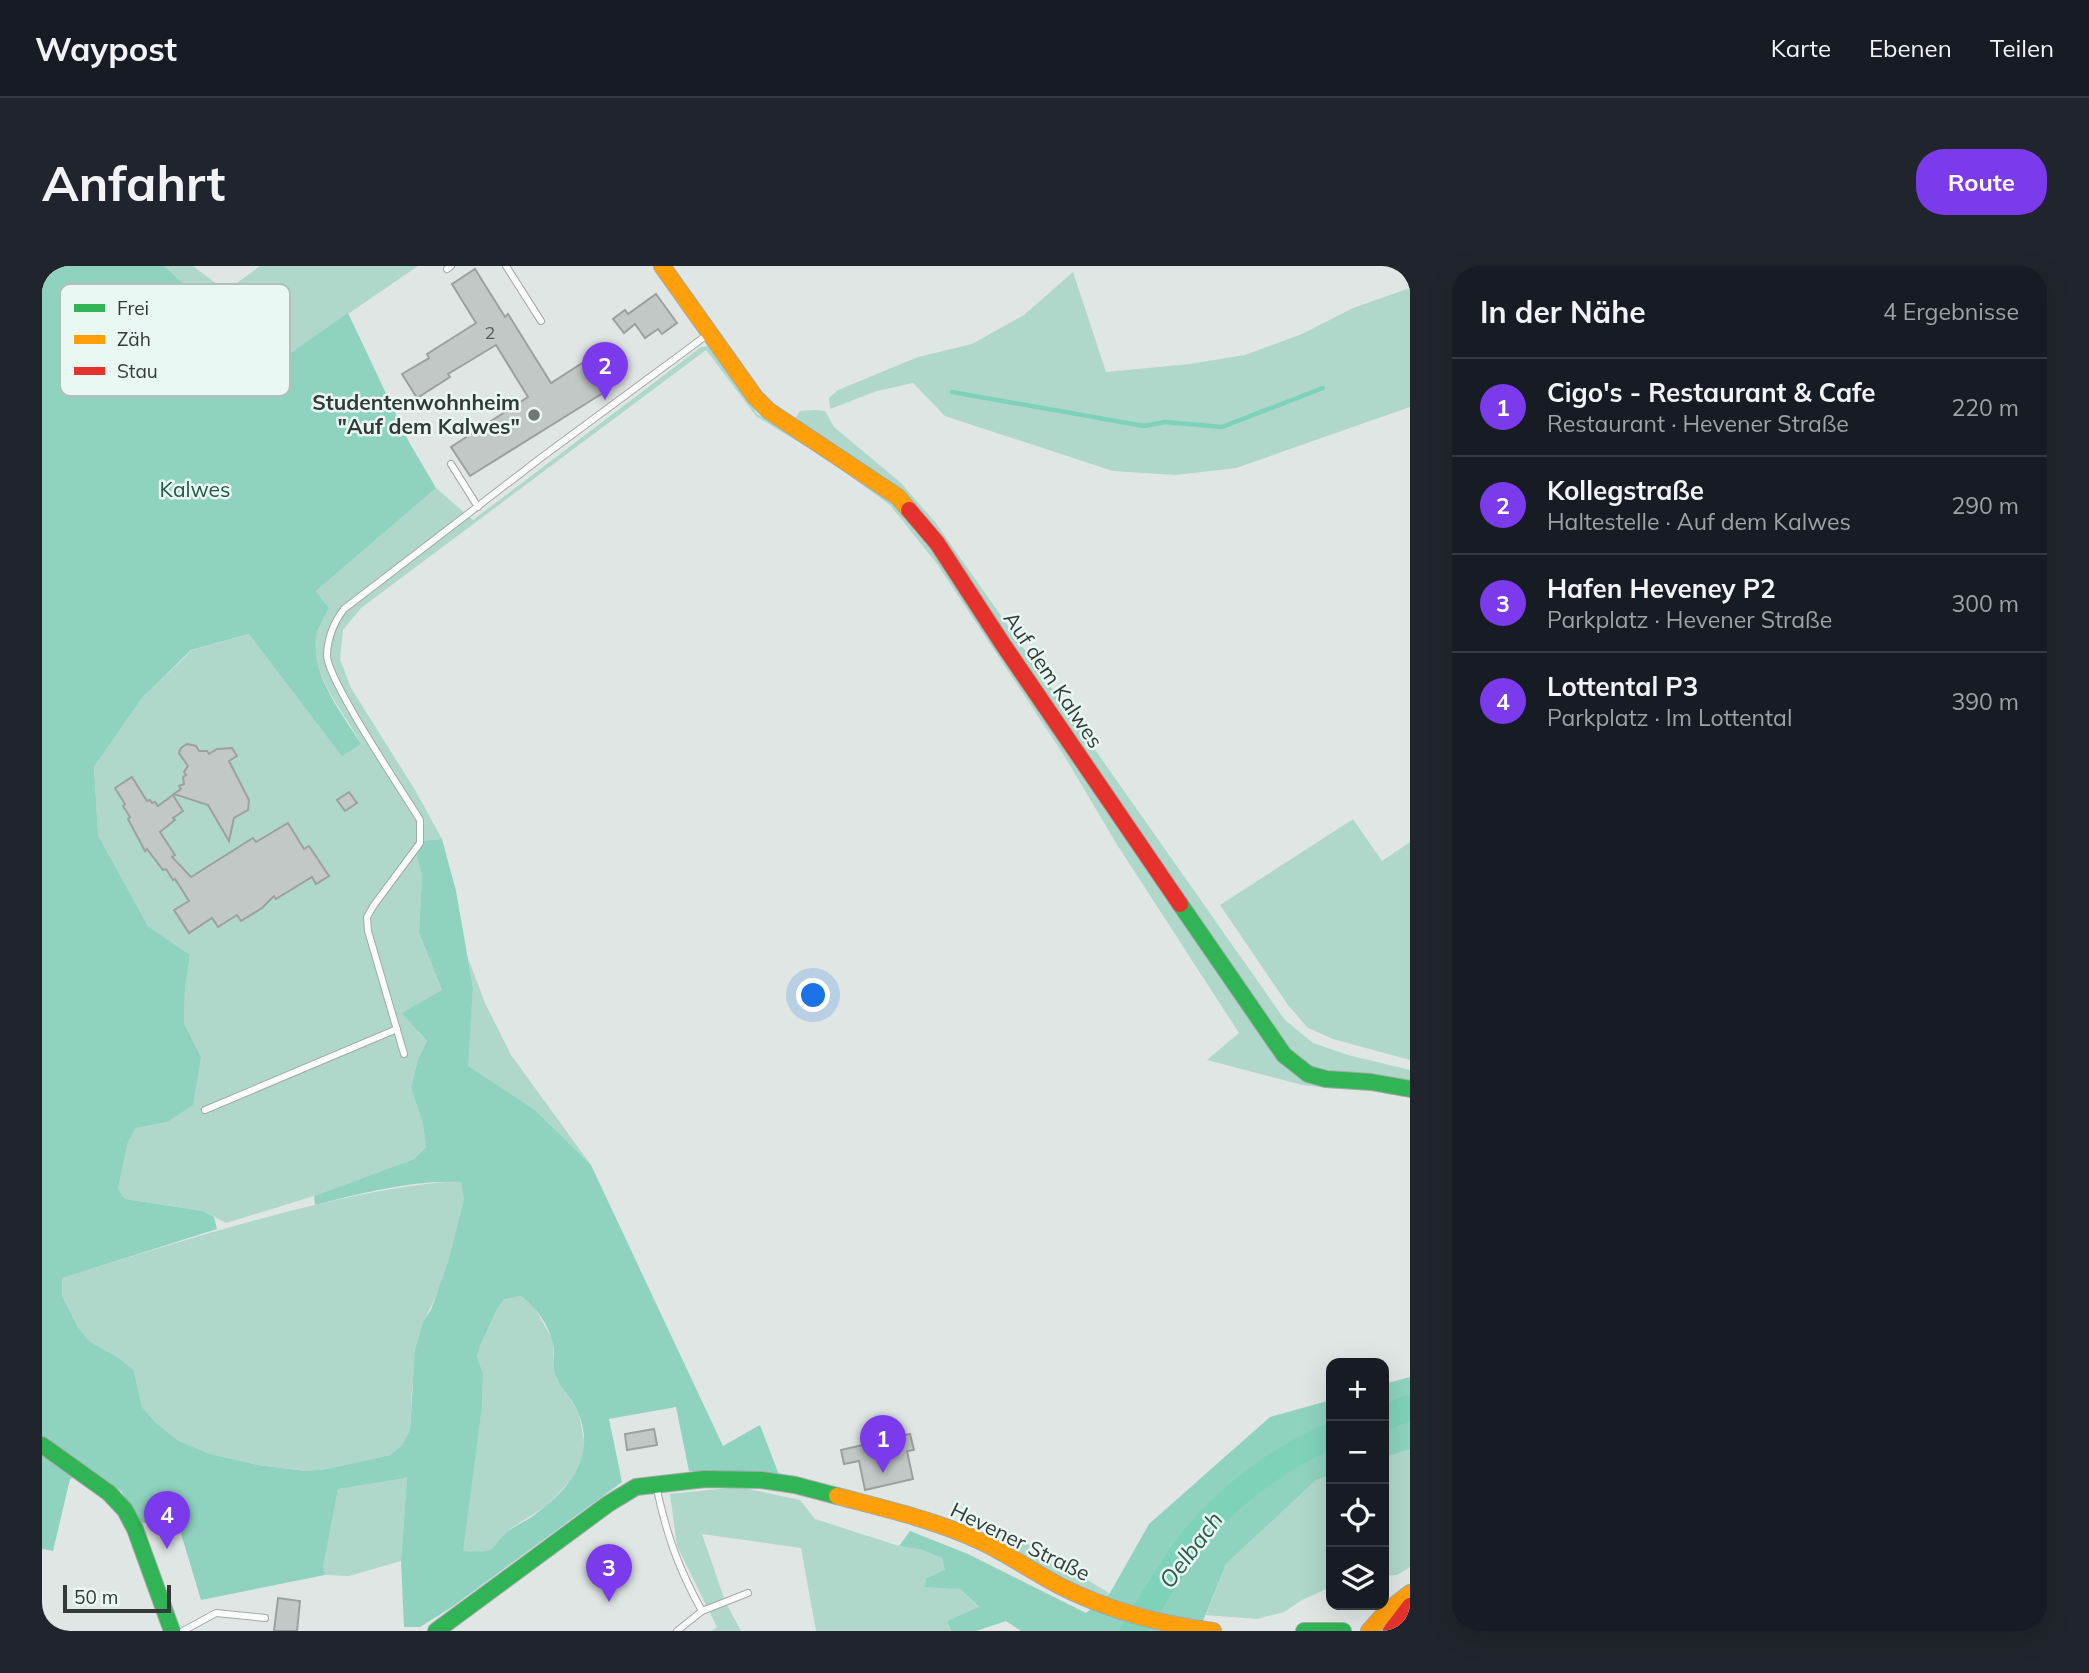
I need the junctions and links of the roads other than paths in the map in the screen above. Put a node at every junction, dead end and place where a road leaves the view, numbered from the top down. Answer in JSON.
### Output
{"nodes":[{"id":1,"x":506,"y":266,"type":"edge"},
{"id":2,"x":662,"y":266,"type":"edge"},
{"id":3,"x":541,"y":321,"type":"dead end"},
{"id":4,"x":709,"y":334,"type":"junction"},
{"id":5,"x":452,"y":464,"type":"dead end"},
{"id":6,"x":478,"y":507,"type":"junction"},
{"id":7,"x":397,"y":1029,"type":"junction"},
{"id":8,"x":404,"y":1054,"type":"dead end"},
{"id":9,"x":1410,"y":1089,"type":"edge"},
{"id":10,"x":205,"y":1110,"type":"dead end"},
{"id":11,"x":42,"y":1445,"type":"edge"},
{"id":12,"x":656,"y":1483,"type":"junction"},
{"id":13,"x":748,"y":1593,"type":"dead end"},
{"id":14,"x":1410,"y":1593,"type":"edge"},
{"id":15,"x":1410,"y":1606,"type":"edge"},
{"id":16,"x":702,"y":1611,"type":"junction"},
{"id":17,"x":265,"y":1618,"type":"dead end"},
{"id":18,"x":42,"y":1629,"type":"edge"},
{"id":19,"x":49,"y":1631,"type":"edge"},
{"id":20,"x":172,"y":1631,"type":"edge"},
{"id":21,"x":183,"y":1631,"type":"edge"},
{"id":22,"x":436,"y":1631,"type":"edge"},
{"id":23,"x":677,"y":1631,"type":"edge"},
{"id":24,"x":1205,"y":1631,"type":"edge"},
{"id":25,"x":1213,"y":1631,"type":"edge"},
{"id":26,"x":1304,"y":1631,"type":"edge"},
{"id":27,"x":1343,"y":1631,"type":"edge"},
{"id":28,"x":1369,"y":1631,"type":"edge"},
{"id":29,"x":1391,"y":1631,"type":"edge"}],
"edges":[{"from":1,"to":3,"type":"lane"},
{"from":2,"to":4,"type":"street","name":"Auf dem Kalwes"},
{"from":4,"to":6,"type":"lane"},
{"from":4,"to":9,"type":"street","name":"Auf dem Kalwes"},
{"from":5,"to":6,"type":"lane"},
{"from":6,"to":7,"type":"lane"},
{"from":7,"to":8,"type":"lane"},
{"from":7,"to":10,"type":"lane"},
{"from":11,"to":20,"type":"street"},
{"from":12,"to":16,"type":"lane"},
{"from":12,"to":22,"type":"street","name":"Hevener Straße"},
{"from":12,"to":24,"type":"street","name":"Hevener Straße"},
{"from":13,"to":16,"type":"lane"},
{"from":14,"to":28,"type":"street"},
{"from":15,"to":29,"type":"street"},
{"from":16,"to":23,"type":"lane"},
{"from":17,"to":21,"type":"lane"},
{"from":18,"to":19,"type":"lane"},
{"from":24,"to":25,"type":"street","name":"Hevener Straße"},
{"from":26,"to":27,"type":"street"}]}
